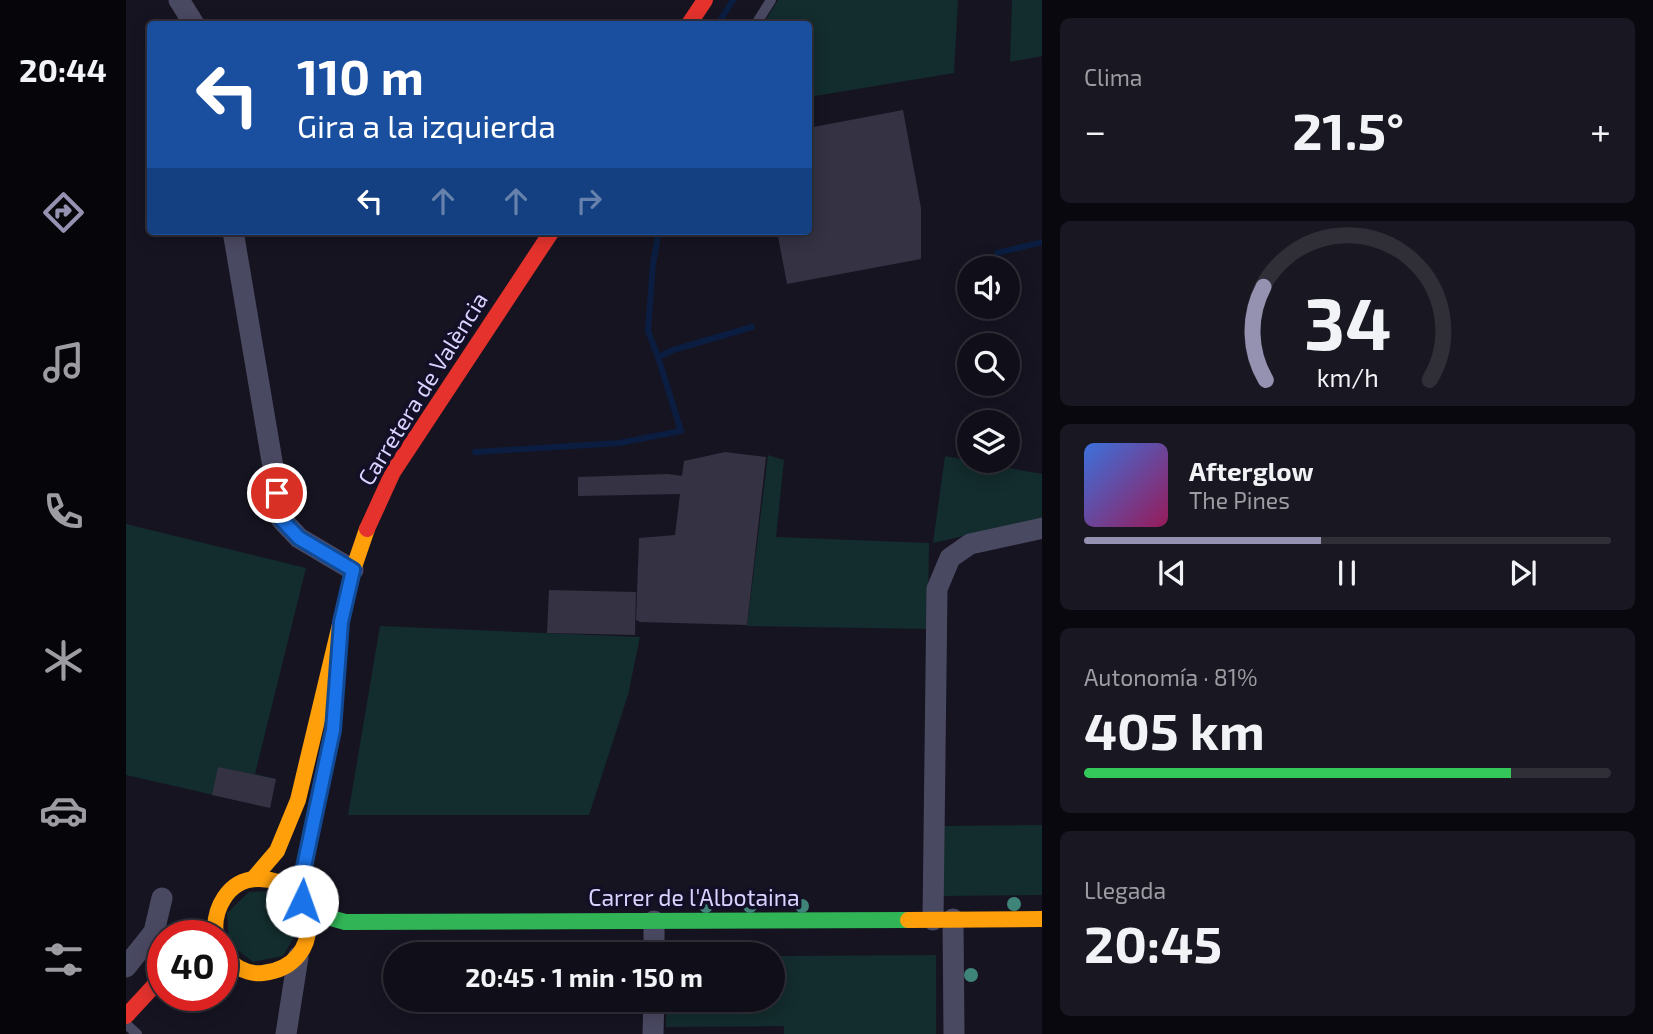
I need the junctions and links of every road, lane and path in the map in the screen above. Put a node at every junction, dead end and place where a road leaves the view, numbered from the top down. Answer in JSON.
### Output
{"nodes":[{"id":1,"x":179,"y":0,"type":"edge"},
{"id":2,"x":705,"y":0,"type":"edge"},
{"id":3,"x":771,"y":0,"type":"edge"},
{"id":4,"x":192,"y":21,"type":"edge"},
{"id":5,"x":691,"y":21,"type":"edge"},
{"id":6,"x":758,"y":21,"type":"edge"},
{"id":7,"x":234,"y":235,"type":"edge"},
{"id":8,"x":549,"y":235,"type":"edge"},
{"id":9,"x":1042,"y":528,"type":"edge"},
{"id":10,"x":353,"y":570,"type":"junction"},
{"id":11,"x":341,"y":622,"type":"junction"},
{"id":12,"x":334,"y":716,"type":"dead end"},
{"id":13,"x":325,"y":767,"type":"dead end"},
{"id":14,"x":254,"y":879,"type":"junction"},
{"id":15,"x":163,"y":898,"type":"dead end"},
{"id":16,"x":302,"y":901,"type":"junction"},
{"id":17,"x":215,"y":917,"type":"junction"},
{"id":18,"x":943,"y":919,"type":"junction"},
{"id":19,"x":1042,"y":919,"type":"edge"},
{"id":20,"x":161,"y":920,"type":"edge"},
{"id":21,"x":212,"y":920,"type":"edge"},
{"id":22,"x":215,"y":920,"type":"edge"},
{"id":23,"x":654,"y":920,"type":"junction"},
{"id":24,"x":345,"y":922,"type":"junction"},
{"id":25,"x":654,"y":942,"type":"edge"},
{"id":26,"x":303,"y":948,"type":"junction"},
{"id":27,"x":147,"y":950,"type":"edge"},
{"id":28,"x":129,"y":963,"type":"edge"},
{"id":29,"x":238,"y":965,"type":"edge"},
{"id":30,"x":263,"y":974,"type":"junction"},
{"id":31,"x":147,"y":994,"type":"edge"},
{"id":32,"x":654,"y":1012,"type":"edge"},
{"id":33,"x":126,"y":1016,"type":"edge"},
{"id":34,"x":126,"y":1024,"type":"edge"},
{"id":35,"x":287,"y":1025,"type":"edge"},
{"id":36,"x":138,"y":1034,"type":"edge"},
{"id":37,"x":653,"y":1034,"type":"edge"},
{"id":38,"x":954,"y":1034,"type":"edge"}],
"edges":[{"from":1,"to":4,"type":"street"},
{"from":2,"to":5,"type":"street"},
{"from":3,"to":6,"type":"lane"},
{"from":7,"to":10,"type":"street"},
{"from":8,"to":10,"type":"street","name":"Carretera de València"},
{"from":9,"to":18,"type":"street"},
{"from":10,"to":11,"type":"street","name":"Carretera de València"},
{"from":11,"to":12,"type":"street","name":"Carretera de València"},
{"from":11,"to":14,"type":"street","name":"Carretera de València"},
{"from":13,"to":16,"type":"street"},
{"from":14,"to":16,"type":"street","name":"Carrer de l'Albotaina"},
{"from":14,"to":17,"type":"street","name":"Carretera de València"},
{"from":15,"to":20,"type":"street"},
{"from":16,"to":24,"type":"street","name":"Carrer de l'Albotaina"},
{"from":16,"to":26,"type":"street"},
{"from":17,"to":21,"type":"street","name":"Carretera de València"},
{"from":17,"to":22,"type":"street"},
{"from":18,"to":19,"type":"street","name":"Carrer de l'Albotaina"},
{"from":18,"to":23,"type":"street","name":"Carrer de l'Albotaina"},
{"from":18,"to":38,"type":"street"},
{"from":23,"to":24,"type":"street","name":"Carrer de l'Albotaina"},
{"from":23,"to":25,"type":"street"},
{"from":24,"to":26,"type":"street","name":"Carrer de l'Albotaina"},
{"from":26,"to":30,"type":"street","name":"Carrer de l'Albotaina"},
{"from":26,"to":35,"type":"street"},
{"from":27,"to":28,"type":"street"},
{"from":29,"to":30,"type":"street"},
{"from":30,"to":35,"type":"street"},
{"from":31,"to":33,"type":"street"},
{"from":32,"to":37,"type":"street"},
{"from":34,"to":36,"type":"lane"}]}
